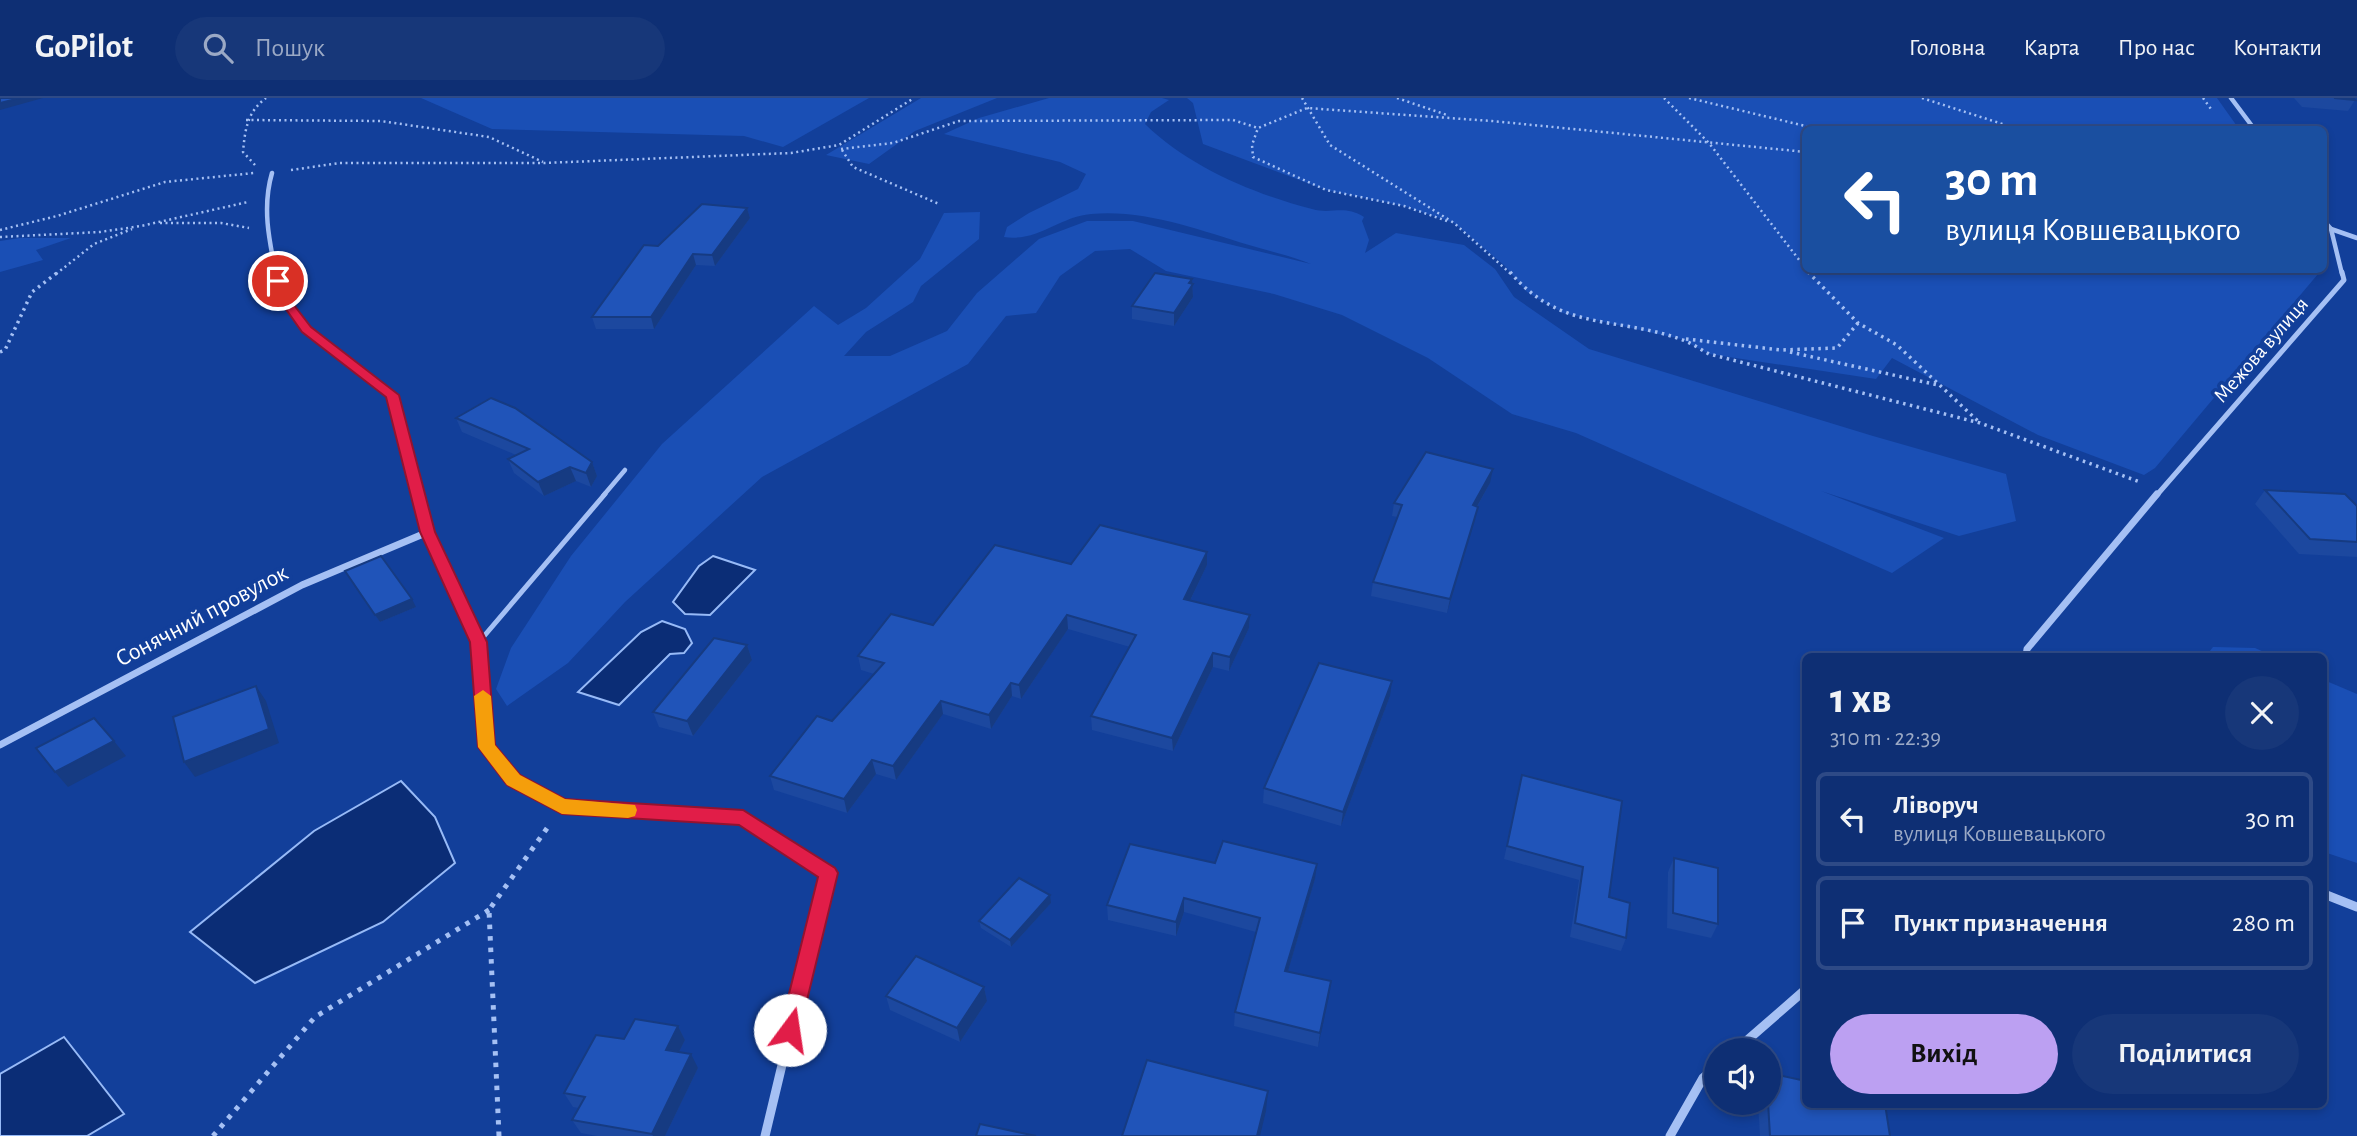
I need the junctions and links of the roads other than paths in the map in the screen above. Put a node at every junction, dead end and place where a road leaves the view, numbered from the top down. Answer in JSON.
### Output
{"nodes":[{"id":1,"x":2231,"y":98,"type":"edge"},
{"id":2,"x":2252,"y":126,"type":"edge"},
{"id":3,"x":272,"y":173,"type":"road end"},
{"id":4,"x":2327,"y":224,"type":"edge"},
{"id":5,"x":2331,"y":229,"type":"junction"},
{"id":6,"x":2357,"y":238,"type":"edge"},
{"id":7,"x":625,"y":470,"type":"dead end"},
{"id":8,"x":428,"y":532,"type":"junction"},
{"id":9,"x":479,"y":642,"type":"junction"},
{"id":10,"x":2026,"y":653,"type":"edge"},
{"id":11,"x":0,"y":745,"type":"edge"},
{"id":12,"x":2327,"y":895,"type":"edge"},
{"id":13,"x":2357,"y":907,"type":"edge"},
{"id":14,"x":1802,"y":992,"type":"edge"},
{"id":15,"x":1750,"y":1038,"type":"edge"},
{"id":16,"x":1704,"y":1077,"type":"edge"},
{"id":17,"x":765,"y":1136,"type":"edge"},
{"id":18,"x":1670,"y":1136,"type":"edge"}],
"edges":[{"from":1,"to":2,"type":"street"},
{"from":3,"to":8,"type":"street"},
{"from":4,"to":5,"type":"street","name":"Межова вулиця"},
{"from":5,"to":6,"type":"street"},
{"from":5,"to":10,"type":"street","name":"Межова вулиця"},
{"from":7,"to":9,"type":"lane"},
{"from":8,"to":9,"type":"street"},
{"from":8,"to":11,"type":"street","name":"Сонячний провулок"},
{"from":9,"to":17,"type":"street"},
{"from":12,"to":13,"type":"street"},
{"from":14,"to":15,"type":"street"},
{"from":16,"to":18,"type":"street"}]}
